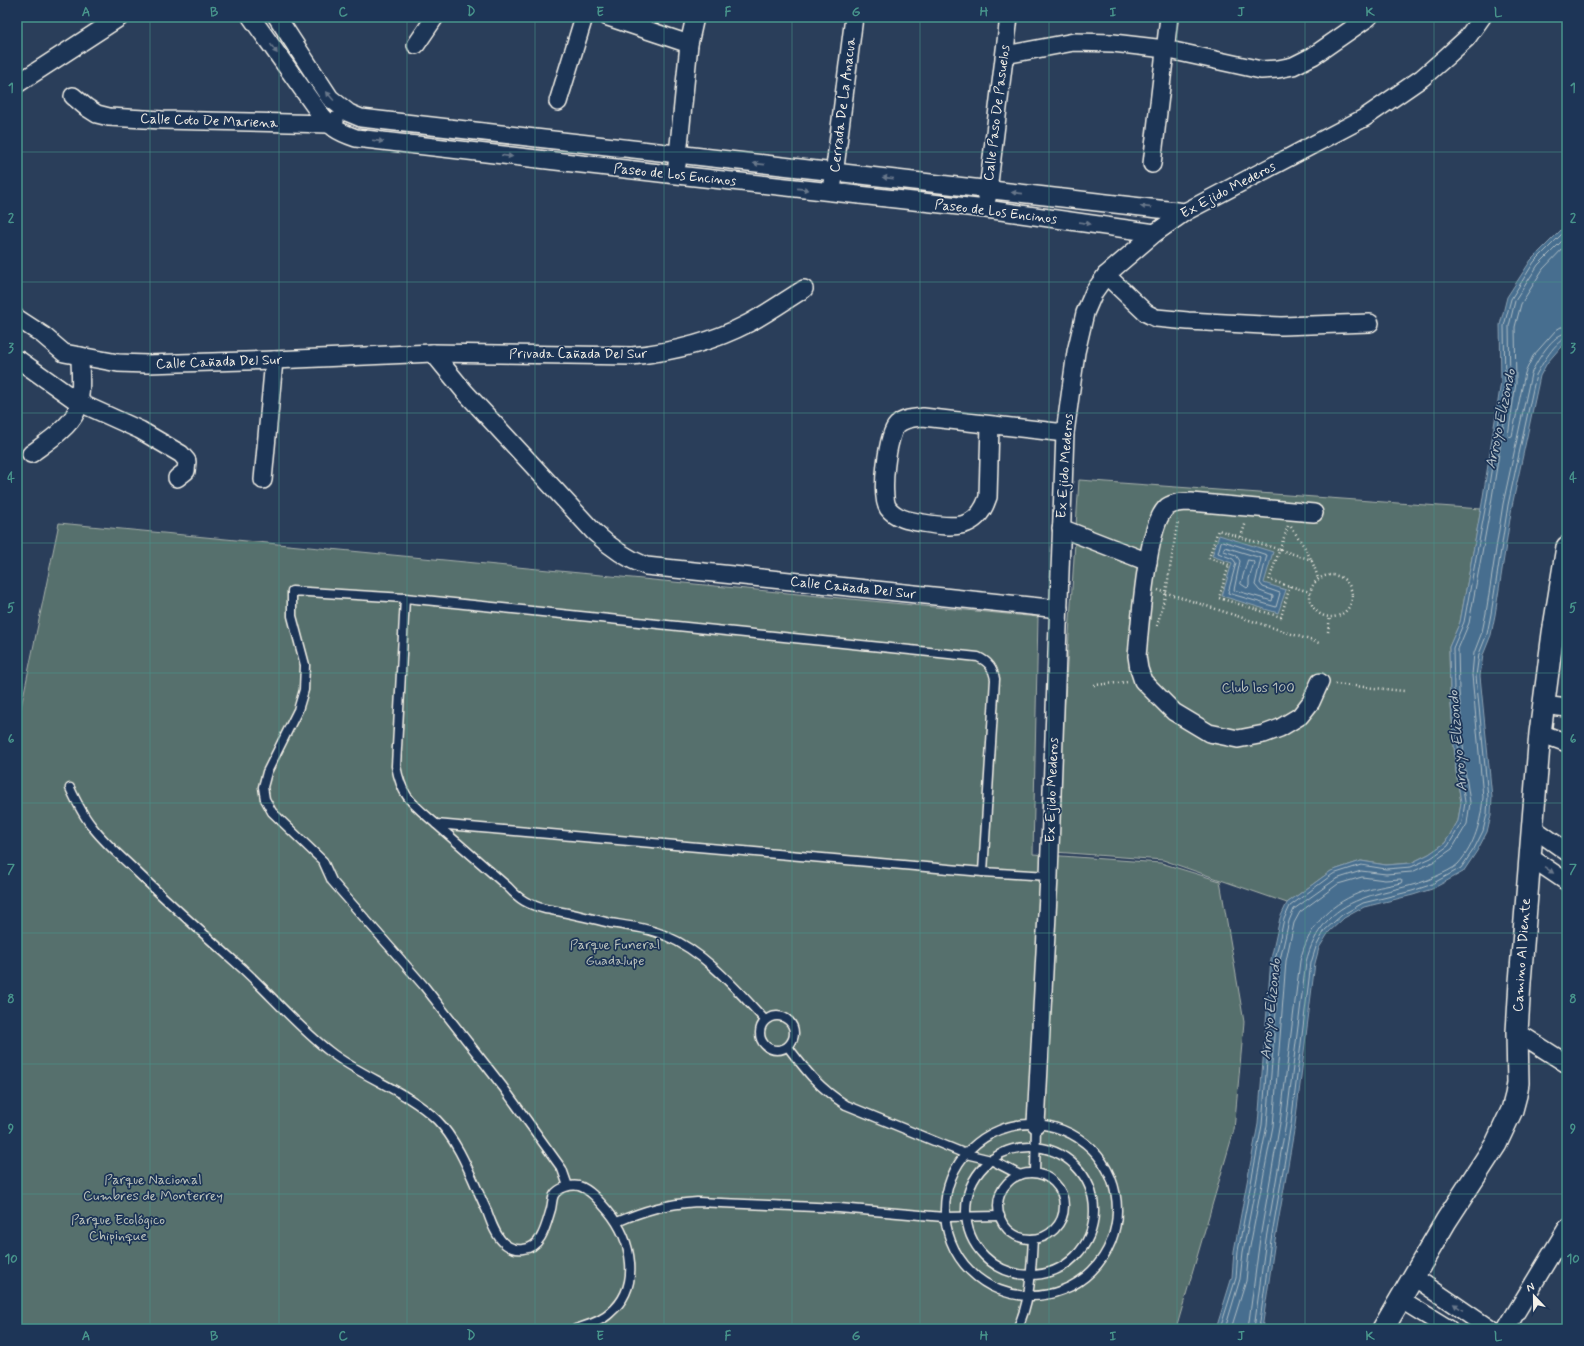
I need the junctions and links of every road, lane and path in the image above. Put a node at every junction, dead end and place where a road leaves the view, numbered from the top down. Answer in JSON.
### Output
{"nodes":[{"id":1,"x":120,"y":17,"type":"edge"},
{"id":2,"x":251,"y":17,"type":"edge"},
{"id":3,"x":277,"y":17,"type":"edge"},
{"id":4,"x":435,"y":17,"type":"edge"},
{"id":5,"x":584,"y":17,"type":"edge"},
{"id":6,"x":608,"y":17,"type":"edge"},
{"id":7,"x":695,"y":17,"type":"edge"},
{"id":8,"x":854,"y":17,"type":"edge"},
{"id":9,"x":1009,"y":17,"type":"edge"},
{"id":10,"x":1169,"y":17,"type":"edge"},
{"id":11,"x":1369,"y":17,"type":"edge"},
{"id":12,"x":1482,"y":17,"type":"edge"},
{"id":13,"x":689,"y":44,"type":"junction"},
{"id":14,"x":416,"y":45,"type":"dead end"},
{"id":15,"x":1164,"y":49,"type":"junction"},
{"id":16,"x":1005,"y":55,"type":"junction"},
{"id":17,"x":17,"y":84,"type":"edge"},
{"id":18,"x":73,"y":96,"type":"dead end"},
{"id":19,"x":558,"y":102,"type":"dead end"},
{"id":20,"x":349,"y":113,"type":"junction"},
{"id":21,"x":329,"y":124,"type":"junction"},
{"id":22,"x":678,"y":155,"type":"junction"},
{"id":23,"x":1152,"y":164,"type":"dead end"},
{"id":24,"x":834,"y":172,"type":"junction"},
{"id":25,"x":677,"y":176,"type":"junction"},
{"id":26,"x":988,"y":189,"type":"junction"},
{"id":27,"x":832,"y":193,"type":"junction"},
{"id":28,"x":986,"y":209,"type":"junction"},
{"id":29,"x":1185,"y":212,"type":"junction"},
{"id":30,"x":1155,"y":233,"type":"junction"},
{"id":31,"x":1106,"y":275,"type":"junction"},
{"id":32,"x":804,"y":289,"type":"dead end"},
{"id":33,"x":17,"y":318,"type":"edge"},
{"id":34,"x":1370,"y":322,"type":"dead end"},
{"id":35,"x":433,"y":353,"type":"junction"},
{"id":36,"x":80,"y":356,"type":"junction"},
{"id":37,"x":19,"y":360,"type":"dead end"},
{"id":38,"x":274,"y":360,"type":"junction"},
{"id":39,"x":78,"y":402,"type":"junction"},
{"id":40,"x":990,"y":425,"type":"junction"},
{"id":41,"x":1065,"y":433,"type":"junction"},
{"id":42,"x":31,"y":454,"type":"dead end"},
{"id":43,"x":177,"y":478,"type":"dead end"},
{"id":44,"x":263,"y":480,"type":"dead end"},
{"id":45,"x":1314,"y":513,"type":"dead end"},
{"id":46,"x":1179,"y":515,"type":"dead end"},
{"id":47,"x":1247,"y":520,"type":"dead end"},
{"id":48,"x":1061,"y":528,"type":"junction"},
{"id":49,"x":1241,"y":537,"type":"junction"},
{"id":50,"x":1567,"y":547,"type":"edge"},
{"id":51,"x":1280,"y":550,"type":"junction"},
{"id":52,"x":1312,"y":560,"type":"junction"},
{"id":53,"x":1148,"y":562,"type":"junction"},
{"id":54,"x":1318,"y":579,"type":"junction"},
{"id":55,"x":1144,"y":586,"type":"junction"},
{"id":56,"x":1290,"y":586,"type":"junction"},
{"id":57,"x":1166,"y":592,"type":"junction"},
{"id":58,"x":1310,"y":592,"type":"junction"},
{"id":59,"x":404,"y":598,"type":"junction"},
{"id":60,"x":1060,"y":609,"type":"junction"},
{"id":61,"x":1330,"y":617,"type":"junction"},
{"id":62,"x":1156,"y":629,"type":"dead end"},
{"id":63,"x":1328,"y":632,"type":"dead end"},
{"id":64,"x":1319,"y":643,"type":"dead end"},
{"id":65,"x":1143,"y":681,"type":"junction"},
{"id":66,"x":1320,"y":682,"type":"joint"},
{"id":67,"x":1094,"y":685,"type":"dead end"},
{"id":68,"x":1404,"y":691,"type":"dead end"},
{"id":69,"x":1543,"y":705,"type":"junction"},
{"id":70,"x":1567,"y":708,"type":"edge"},
{"id":71,"x":1540,"y":733,"type":"junction"},
{"id":72,"x":1567,"y":743,"type":"edge"},
{"id":73,"x":70,"y":788,"type":"dead end"},
{"id":74,"x":436,"y":824,"type":"junction"},
{"id":75,"x":1533,"y":828,"type":"junction"},
{"id":76,"x":1567,"y":852,"type":"edge"},
{"id":77,"x":1530,"y":857,"type":"junction"},
{"id":78,"x":983,"y":872,"type":"junction"},
{"id":79,"x":1049,"y":876,"type":"junction"},
{"id":80,"x":1567,"y":882,"type":"edge"},
{"id":81,"x":765,"y":1020,"type":"junction"},
{"id":82,"x":1517,"y":1032,"type":"junction"},
{"id":83,"x":788,"y":1047,"type":"junction"},
{"id":84,"x":1567,"y":1064,"type":"edge"},
{"id":85,"x":1036,"y":1124,"type":"junction"},
{"id":86,"x":1035,"y":1147,"type":"junction"},
{"id":87,"x":966,"y":1154,"type":"junction"},
{"id":88,"x":990,"y":1160,"type":"junction"},
{"id":89,"x":1035,"y":1173,"type":"junction"},
{"id":90,"x":1020,"y":1175,"type":"junction"},
{"id":91,"x":568,"y":1186,"type":"junction"},
{"id":92,"x":1000,"y":1216,"type":"junction"},
{"id":93,"x":944,"y":1217,"type":"junction"},
{"id":94,"x":966,"y":1217,"type":"junction"},
{"id":95,"x":617,"y":1222,"type":"junction"},
{"id":96,"x":1567,"y":1228,"type":"edge"},
{"id":97,"x":1033,"y":1238,"type":"junction"},
{"id":98,"x":1030,"y":1274,"type":"junction"},
{"id":99,"x":1414,"y":1277,"type":"junction"},
{"id":100,"x":1028,"y":1297,"type":"junction"},
{"id":101,"x":1400,"y":1299,"type":"junction"},
{"id":102,"x":576,"y":1329,"type":"edge"},
{"id":103,"x":1017,"y":1329,"type":"edge"},
{"id":104,"x":1383,"y":1329,"type":"edge"},
{"id":105,"x":1449,"y":1329,"type":"edge"},
{"id":106,"x":1490,"y":1329,"type":"edge"},
{"id":107,"x":1506,"y":1329,"type":"edge"}],
"edges":[{"from":1,"to":17,"type":"street"},
{"from":2,"to":21,"type":"street","name":"Paseo de Los Encinos","one_way":true},
{"from":20,"to":3,"type":"street","name":"Paseo de Los Encinos","one_way":true},
{"from":4,"to":14,"type":"street"},
{"from":5,"to":19,"type":"street"},
{"from":6,"to":13,"type":"street"},
{"from":7,"to":13,"type":"street"},
{"from":8,"to":24,"type":"street","name":"Cerrada De La Anacua"},
{"from":9,"to":16,"type":"street","name":"Calle Paso De Pasuelos"},
{"from":10,"to":15,"type":"street"},
{"from":11,"to":15,"type":"street"},
{"from":12,"to":29,"type":"street","name":"Ex Ejido Mederos"},
{"from":13,"to":22,"type":"street"},
{"from":15,"to":16,"type":"street"},
{"from":15,"to":23,"type":"street"},
{"from":16,"to":26,"type":"street","name":"Calle Paso De Pasuelos"},
{"from":18,"to":21,"type":"street","name":"Calle Coto De Mariena"},
{"from":20,"to":21,"type":"street"},
{"from":20,"to":22,"type":"street","name":"Paseo de Los Encinos"},
{"from":21,"to":25,"type":"street","name":"Paseo de Los Encinos","one_way":true},
{"from":24,"to":22,"type":"street","name":"Paseo de Los Encinos","one_way":true},
{"from":22,"to":25,"type":"street"},
{"from":26,"to":24,"type":"street","name":"Paseo de Los Encinos","one_way":true},
{"from":24,"to":27,"type":"street","name":"Cerrada De La Anacua"},
{"from":25,"to":27,"type":"street","name":"Paseo de Los Encinos","one_way":true},
{"from":26,"to":28,"type":"street","name":"Calle Paso De Pasuelos"},
{"from":29,"to":26,"type":"street","name":"Paseo de Los Encinos","one_way":true},
{"from":27,"to":28,"type":"street","name":"Paseo de Los Encinos"},
{"from":28,"to":30,"type":"street","name":"Paseo de Los Encinos","one_way":true},
{"from":29,"to":30,"type":"street","name":"Ex Ejido Mederos"},
{"from":30,"to":31,"type":"street","name":"Ex Ejido Mederos"},
{"from":31,"to":34,"type":"street"},
{"from":31,"to":41,"type":"street","name":"Ex Ejido Mederos"},
{"from":32,"to":35,"type":"street","name":"Privada Cañada Del Sur"},
{"from":33,"to":36,"type":"street","name":"Calle Cañada Del Sur"},
{"from":35,"to":38,"type":"street","name":"Calle Cañada Del Sur"},
{"from":35,"to":60,"type":"street","name":"Calle Cañada Del Sur"},
{"from":36,"to":38,"type":"street","name":"Calle Cañada Del Sur"},
{"from":36,"to":39,"type":"street"},
{"from":37,"to":39,"type":"street"},
{"from":38,"to":44,"type":"street"},
{"from":39,"to":42,"type":"street"},
{"from":39,"to":43,"type":"street"},
{"from":40,"to":40,"type":"street"},
{"from":40,"to":41,"type":"street"},
{"from":41,"to":48,"type":"street","name":"Ex Ejido Mederos"},
{"from":45,"to":53,"type":"street"},
{"from":46,"to":57,"type":"path"},
{"from":47,"to":49,"type":"path"},
{"from":48,"to":53,"type":"street"},
{"from":48,"to":60,"type":"street","name":"Ex Ejido Mederos"},
{"from":49,"to":51,"type":"path"},
{"from":49,"to":56,"type":"path"},
{"from":50,"to":69,"type":"street","name":"Camino Al Diente"},
{"from":51,"to":52,"type":"path"},
{"from":51,"to":52,"type":"path"},
{"from":51,"to":56,"type":"path"},
{"from":52,"to":54,"type":"path"},
{"from":53,"to":55,"type":"street"},
{"from":54,"to":58,"type":"path"},
{"from":54,"to":61,"type":"path"},
{"from":55,"to":57,"type":"path"},
{"from":55,"to":65,"type":"street"},
{"from":56,"to":58,"type":"path"},
{"from":57,"to":62,"type":"path"},
{"from":57,"to":64,"type":"path"},
{"from":58,"to":61,"type":"path"},
{"from":59,"to":74,"type":"lane"},
{"from":59,"to":78,"type":"lane"},
{"from":59,"to":91,"type":"lane"},
{"from":60,"to":79,"type":"street","name":"Ex Ejido Mederos"},
{"from":61,"to":63,"type":"path"},
{"from":65,"to":66,"type":"street"},
{"from":65,"to":67,"type":"path"},
{"from":66,"to":68,"type":"path"},
{"from":69,"to":70,"type":"street"},
{"from":69,"to":71,"type":"street","name":"Camino Al Diente"},
{"from":71,"to":72,"type":"street"},
{"from":71,"to":75,"type":"street","name":"Camino Al Diente"},
{"from":73,"to":91,"type":"lane"},
{"from":74,"to":78,"type":"lane"},
{"from":74,"to":81,"type":"lane"},
{"from":75,"to":76,"type":"street"},
{"from":75,"to":77,"type":"street","name":"Camino Al Diente"},
{"from":77,"to":80,"type":"street","one_way":true},
{"from":77,"to":82,"type":"street","name":"Camino Al Diente"},
{"from":78,"to":79,"type":"lane"},
{"from":79,"to":85,"type":"street","name":"Ex Ejido Mederos"},
{"from":81,"to":83,"type":"lane"},
{"from":81,"to":83,"type":"lane"},
{"from":82,"to":84,"type":"street"},
{"from":82,"to":99,"type":"street","name":"Camino Al Diente"},
{"from":83,"to":87,"type":"lane"},
{"from":85,"to":86,"type":"lane"},
{"from":85,"to":87,"type":"lane"},
{"from":85,"to":100,"type":"lane"},
{"from":86,"to":88,"type":"lane"},
{"from":86,"to":89,"type":"lane"},
{"from":86,"to":98,"type":"lane"},
{"from":87,"to":88,"type":"lane"},
{"from":87,"to":93,"type":"lane"},
{"from":88,"to":90,"type":"lane"},
{"from":88,"to":94,"type":"lane"},
{"from":89,"to":90,"type":"lane"},
{"from":89,"to":97,"type":"lane"},
{"from":90,"to":92,"type":"lane"},
{"from":91,"to":95,"type":"lane"},
{"from":92,"to":94,"type":"lane"},
{"from":92,"to":97,"type":"lane"},
{"from":93,"to":94,"type":"lane"},
{"from":93,"to":95,"type":"lane"},
{"from":93,"to":100,"type":"lane"},
{"from":94,"to":98,"type":"lane"},
{"from":95,"to":102,"type":"lane"},
{"from":96,"to":107,"type":"street"},
{"from":97,"to":98,"type":"lane"},
{"from":98,"to":100,"type":"lane"},
{"from":99,"to":101,"type":"street","name":"Camino Al Diente"},
{"from":106,"to":99,"type":"street","one_way":true},
{"from":100,"to":103,"type":"lane"},
{"from":101,"to":104,"type":"street","name":"Camino Al Diente"},
{"from":101,"to":105,"type":"street"}]}
